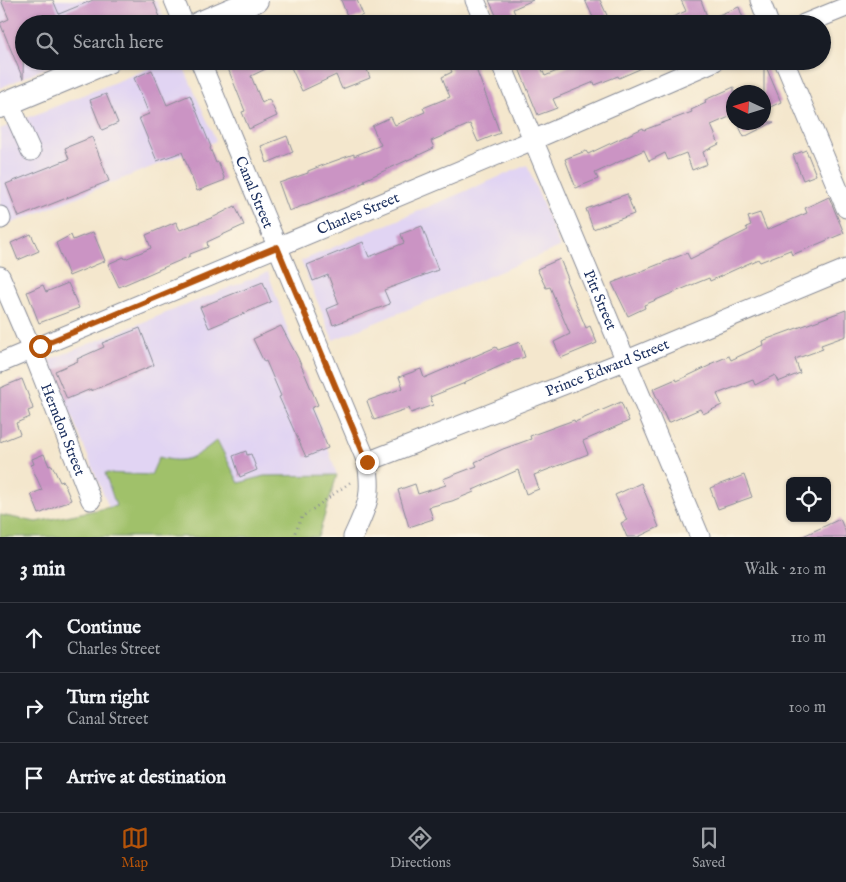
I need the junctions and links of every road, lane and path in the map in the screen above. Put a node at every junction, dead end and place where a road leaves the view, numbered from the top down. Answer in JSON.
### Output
{"nodes":[{"id":1,"x":174,"y":0,"type":"edge"},
{"id":2,"x":256,"y":0,"type":"edge"},
{"id":3,"x":475,"y":0,"type":"edge"},
{"id":4,"x":760,"y":0,"type":"edge"},
{"id":5,"x":846,"y":7,"type":"edge"},
{"id":6,"x":180,"y":15,"type":"edge"},
{"id":7,"x":220,"y":15,"type":"edge"},
{"id":8,"x":481,"y":15,"type":"edge"},
{"id":9,"x":766,"y":15,"type":"edge"},
{"id":10,"x":826,"y":15,"type":"edge"},
{"id":11,"x":86,"y":70,"type":"edge"},
{"id":12,"x":204,"y":70,"type":"edge"},
{"id":13,"x":504,"y":70,"type":"edge"},
{"id":14,"x":694,"y":70,"type":"edge"},
{"id":15,"x":788,"y":70,"type":"edge"},
{"id":16,"x":5,"y":104,"type":"edge"},
{"id":17,"x":533,"y":140,"type":"junction"},
{"id":18,"x":31,"y":151,"type":"dead end"},
{"id":19,"x":846,"y":208,"type":"edge"},
{"id":20,"x":277,"y":247,"type":"junction"},
{"id":21,"x":846,"y":269,"type":"edge"},
{"id":22,"x":0,"y":276,"type":"edge"},
{"id":23,"x":32,"y":350,"type":"junction"},
{"id":24,"x":627,"y":360,"type":"junction"},
{"id":25,"x":0,"y":363,"type":"edge"},
{"id":26,"x":367,"y":462,"type":"junction"},
{"id":27,"x":91,"y":500,"type":"dead end"},
{"id":28,"x":293,"y":537,"type":"edge"},
{"id":29,"x":354,"y":537,"type":"edge"},
{"id":30,"x":700,"y":537,"type":"edge"}],
"edges":[{"from":1,"to":6,"type":"street"},
{"from":2,"to":7,"type":"main road"},
{"from":3,"to":8,"type":"street"},
{"from":4,"to":9,"type":"street"},
{"from":5,"to":10,"type":"street"},
{"from":11,"to":16,"type":"main road"},
{"from":12,"to":20,"type":"street","name":"Canal Street"},
{"from":13,"to":17,"type":"street","name":"Pitt Street"},
{"from":14,"to":17,"type":"street","name":"Charles Street"},
{"from":15,"to":19,"type":"street"},
{"from":16,"to":18,"type":"street"},
{"from":17,"to":20,"type":"street","name":"Charles Street"},
{"from":17,"to":24,"type":"street","name":"Pitt Street"},
{"from":20,"to":23,"type":"street","name":"Charles Street"},
{"from":20,"to":26,"type":"street","name":"Canal Street"},
{"from":21,"to":24,"type":"street","name":"Prince Edward Street"},
{"from":22,"to":23,"type":"street","name":"Herndon Street"},
{"from":23,"to":25,"type":"street","name":"Charles Street"},
{"from":23,"to":27,"type":"street","name":"Herndon Street"},
{"from":24,"to":26,"type":"street","name":"Prince Edward Street"},
{"from":24,"to":30,"type":"street","name":"Pitt Street"},
{"from":26,"to":28,"type":"path"},
{"from":26,"to":29,"type":"street","name":"Canal Street"}]}
